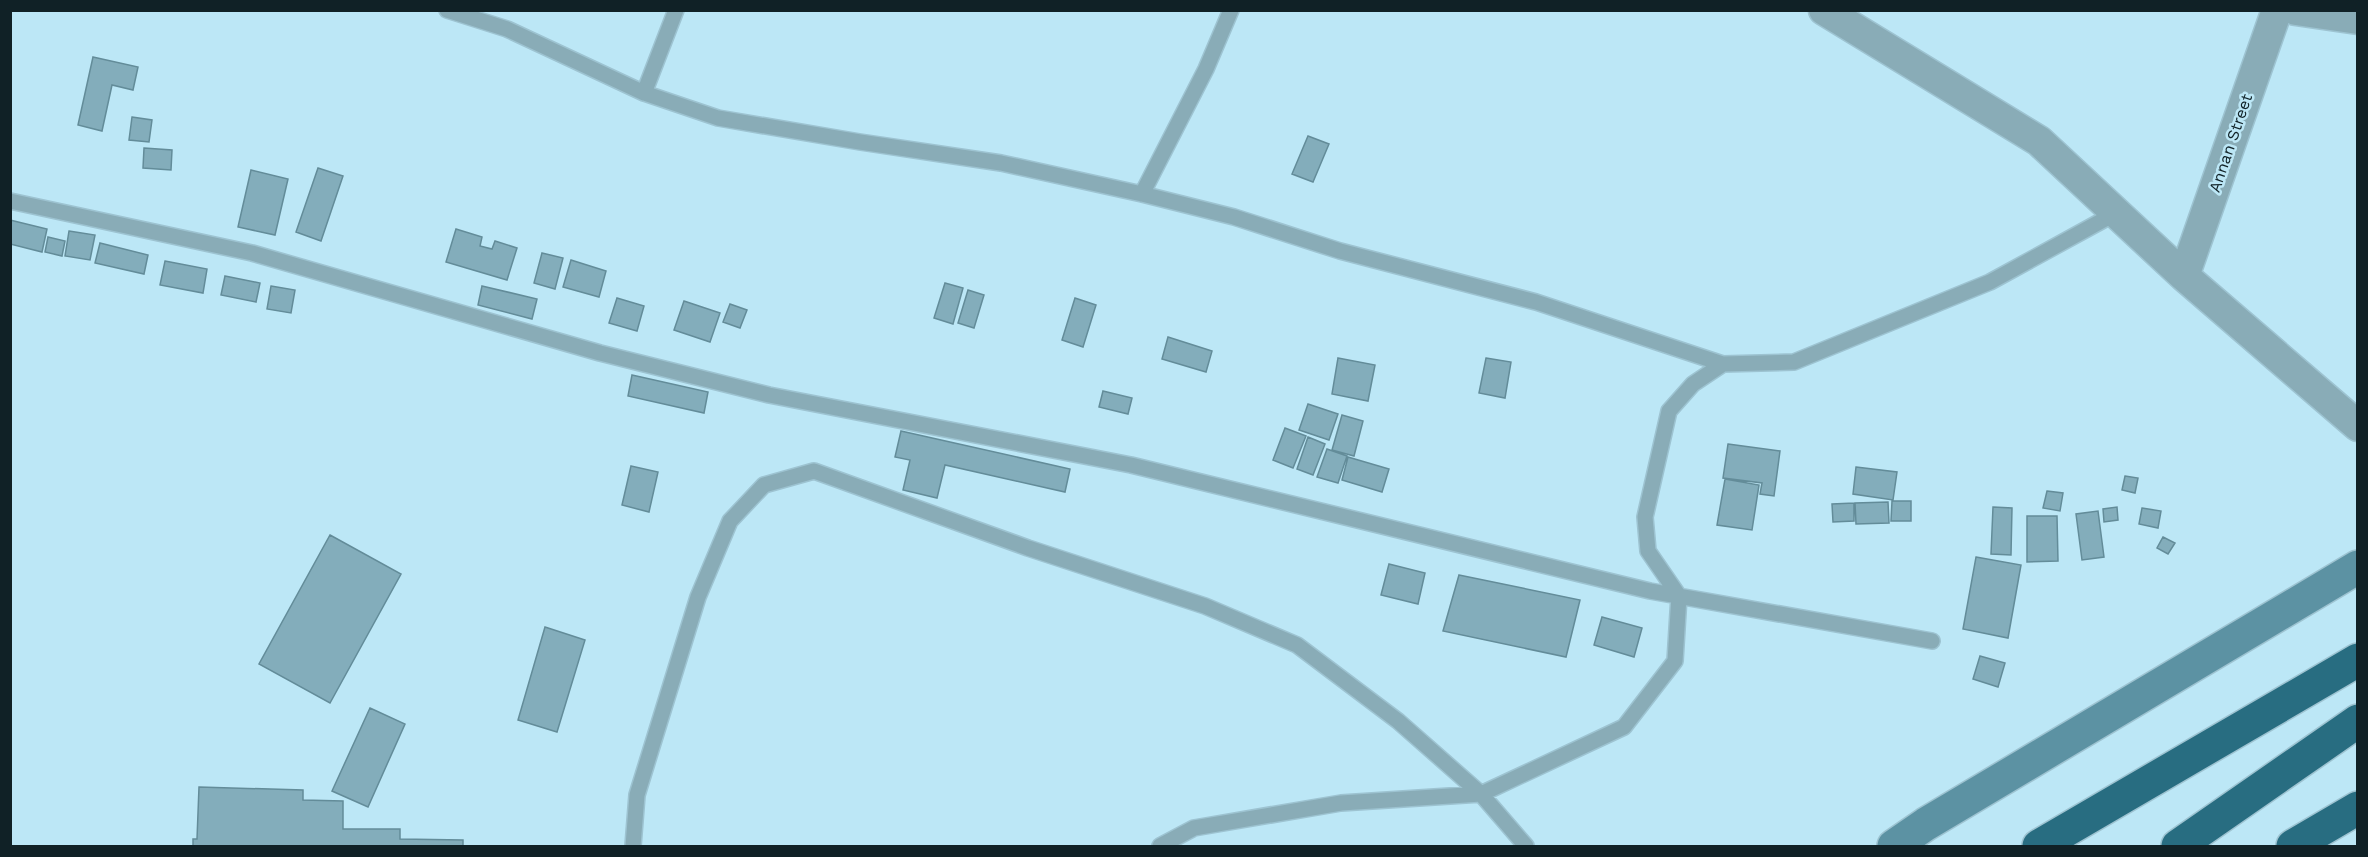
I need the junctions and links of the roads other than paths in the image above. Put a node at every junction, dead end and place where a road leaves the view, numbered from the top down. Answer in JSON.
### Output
{"nodes":[{"id":1,"x":447,"y":10,"type":"edge"},
{"id":2,"x":676,"y":10,"type":"edge"},
{"id":3,"x":1231,"y":10,"type":"edge"},
{"id":4,"x":1824,"y":10,"type":"edge"},
{"id":5,"x":2277,"y":10,"type":"edge"},
{"id":6,"x":2296,"y":10,"type":"edge"},
{"id":7,"x":2358,"y":19,"type":"edge"},
{"id":8,"x":644,"y":93,"type":"junction"},
{"id":9,"x":1142,"y":194,"type":"junction"},
{"id":10,"x":10,"y":201,"type":"edge"},
{"id":11,"x":2116,"y":213,"type":"junction"},
{"id":12,"x":2184,"y":276,"type":"junction"},
{"id":13,"x":1723,"y":363,"type":"junction"},
{"id":14,"x":2358,"y":426,"type":"edge"},
{"id":15,"x":2358,"y":567,"type":"edge"},
{"id":16,"x":1679,"y":596,"type":"junction"},
{"id":17,"x":1932,"y":641,"type":"dead end"},
{"id":18,"x":2358,"y":660,"type":"edge"},
{"id":19,"x":2358,"y":721,"type":"edge"},
{"id":20,"x":1481,"y":794,"type":"junction"},
{"id":21,"x":2358,"y":808,"type":"edge"},
{"id":22,"x":633,"y":846,"type":"edge"},
{"id":23,"x":1160,"y":846,"type":"edge"},
{"id":24,"x":1526,"y":846,"type":"edge"},
{"id":25,"x":1894,"y":846,"type":"edge"},
{"id":26,"x":2039,"y":846,"type":"edge"},
{"id":27,"x":2178,"y":846,"type":"edge"},
{"id":28,"x":2293,"y":846,"type":"edge"}],
"edges":[{"from":1,"to":8,"type":"lane"},
{"from":2,"to":8,"type":"lane"},
{"from":3,"to":9,"type":"lane"},
{"from":4,"to":11,"type":"street"},
{"from":5,"to":12,"type":"street","name":"Annan Street"},
{"from":6,"to":7,"type":"street"},
{"from":8,"to":9,"type":"lane"},
{"from":9,"to":13,"type":"lane"},
{"from":10,"to":16,"type":"lane"},
{"from":11,"to":12,"type":"street"},
{"from":11,"to":13,"type":"lane"},
{"from":12,"to":14,"type":"street"},
{"from":13,"to":16,"type":"lane"},
{"from":15,"to":25,"type":"street"},
{"from":16,"to":17,"type":"lane"},
{"from":16,"to":20,"type":"lane"},
{"from":18,"to":26,"type":"highway"},
{"from":19,"to":27,"type":"highway"},
{"from":20,"to":22,"type":"lane"},
{"from":20,"to":23,"type":"lane"},
{"from":20,"to":24,"type":"lane"},
{"from":21,"to":28,"type":"highway"}]}
